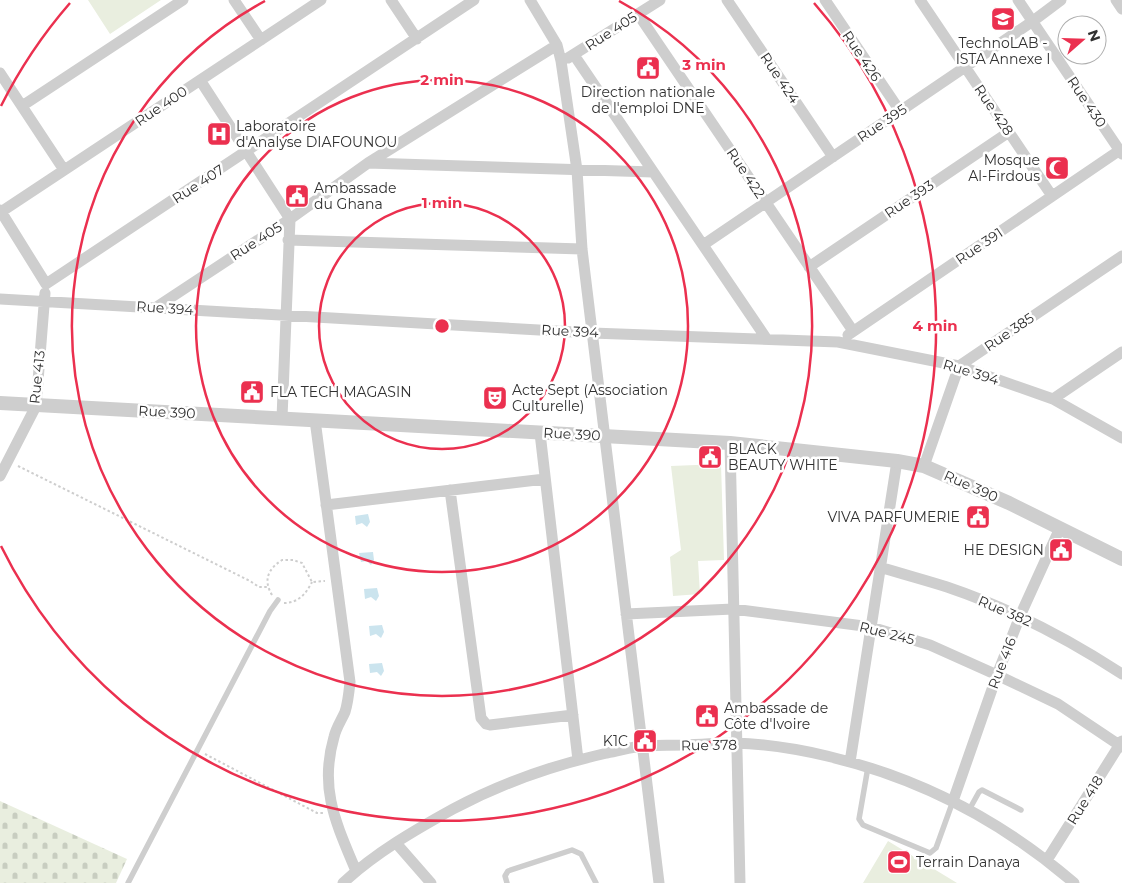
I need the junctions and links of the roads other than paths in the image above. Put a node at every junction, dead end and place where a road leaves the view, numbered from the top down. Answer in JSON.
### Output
{"nodes":[{"id":1,"x":182,"y":0,"type":"edge"},
{"id":2,"x":234,"y":0,"type":"edge"},
{"id":3,"x":321,"y":0,"type":"edge"},
{"id":4,"x":391,"y":0,"type":"edge"},
{"id":5,"x":474,"y":0,"type":"edge"},
{"id":6,"x":530,"y":0,"type":"edge"},
{"id":7,"x":660,"y":0,"type":"edge"},
{"id":8,"x":727,"y":0,"type":"edge"},
{"id":9,"x":825,"y":0,"type":"edge"},
{"id":10,"x":920,"y":0,"type":"edge"},
{"id":11,"x":1018,"y":0,"type":"edge"},
{"id":12,"x":1061,"y":0,"type":"edge"},
{"id":13,"x":1116,"y":0,"type":"edge"},
{"id":14,"x":1122,"y":9,"type":"edge"},
{"id":15,"x":638,"y":14,"type":"junction"},
{"id":16,"x":1032,"y":21,"type":"junction"},
{"id":17,"x":416,"y":39,"type":"junction"},
{"id":18,"x":261,"y":40,"type":"junction"},
{"id":19,"x":557,"y":44,"type":"junction"},
{"id":20,"x":574,"y":55,"type":"junction"},
{"id":21,"x":561,"y":61,"type":"junction"},
{"id":22,"x":965,"y":67,"type":"junction"},
{"id":23,"x":0,"y":73,"type":"edge"},
{"id":24,"x":200,"y":80,"type":"junction"},
{"id":25,"x":22,"y":106,"type":"junction"},
{"id":26,"x":900,"y":111,"type":"junction"},
{"id":27,"x":1009,"y":132,"type":"junction"},
{"id":28,"x":247,"y":152,"type":"junction"},
{"id":29,"x":1121,"y":152,"type":"edge"},
{"id":30,"x":833,"y":157,"type":"junction"},
{"id":31,"x":368,"y":162,"type":"junction"},
{"id":32,"x":64,"y":170,"type":"junction"},
{"id":33,"x":577,"y":170,"type":"junction"},
{"id":34,"x":653,"y":172,"type":"junction"},
{"id":35,"x":1052,"y":196,"type":"junction"},
{"id":36,"x":766,"y":202,"type":"junction"},
{"id":37,"x":1,"y":211,"type":"edge"},
{"id":38,"x":290,"y":219,"type":"junction"},
{"id":39,"x":288,"y":240,"type":"junction"},
{"id":40,"x":703,"y":245,"type":"junction"},
{"id":41,"x":582,"y":249,"type":"junction"},
{"id":42,"x":1122,"y":256,"type":"edge"},
{"id":43,"x":809,"y":267,"type":"junction"},
{"id":44,"x":46,"y":284,"type":"junction"},
{"id":45,"x":0,"y":299,"type":"edge"},
{"id":46,"x":45,"y":301,"type":"junction"},
{"id":47,"x":156,"y":308,"type":"junction"},
{"id":48,"x":286,"y":316,"type":"junction"},
{"id":49,"x":853,"y":331,"type":"junction"},
{"id":50,"x":592,"y":333,"type":"junction"},
{"id":51,"x":766,"y":338,"type":"junction"},
{"id":52,"x":838,"y":342,"type":"junction"},
{"id":53,"x":1122,"y":352,"type":"edge"},
{"id":54,"x":959,"y":366,"type":"junction"},
{"id":55,"x":1053,"y":399,"type":"junction"},
{"id":56,"x":0,"y":403,"type":"edge"},
{"id":57,"x":36,"y":406,"type":"junction"},
{"id":58,"x":282,"y":418,"type":"junction"},
{"id":59,"x":315,"y":420,"type":"junction"},
{"id":60,"x":540,"y":433,"type":"junction"},
{"id":61,"x":604,"y":436,"type":"junction"},
{"id":62,"x":1122,"y":438,"type":"edge"},
{"id":63,"x":730,"y":443,"type":"junction"},
{"id":64,"x":897,"y":461,"type":"junction"},
{"id":65,"x":924,"y":466,"type":"junction"},
{"id":66,"x":0,"y":476,"type":"edge"},
{"id":67,"x":546,"y":479,"type":"junction"},
{"id":68,"x":450,"y":490,"type":"junction"},
{"id":69,"x":326,"y":505,"type":"junction"},
{"id":70,"x":1060,"y":528,"type":"junction"},
{"id":71,"x":1122,"y":559,"type":"edge"},
{"id":72,"x":880,"y":567,"type":"junction"},
{"id":73,"x":278,"y":600,"type":"road end"},
{"id":74,"x":734,"y":609,"type":"junction"},
{"id":75,"x":626,"y":614,"type":"junction"},
{"id":76,"x":1020,"y":616,"type":"junction"},
{"id":77,"x":871,"y":627,"type":"junction"},
{"id":78,"x":1122,"y":674,"type":"edge"},
{"id":79,"x":997,"y":675,"type":"junction"},
{"id":80,"x":573,"y":715,"type":"junction"},
{"id":81,"x":736,"y":743,"type":"junction"},
{"id":82,"x":1121,"y":744,"type":"edge"},
{"id":83,"x":642,"y":746,"type":"junction"},
{"id":84,"x":578,"y":760,"type":"junction"},
{"id":85,"x":850,"y":762,"type":"junction"},
{"id":86,"x":868,"y":767,"type":"junction"},
{"id":87,"x":953,"y":801,"type":"junction"},
{"id":88,"x":969,"y":810,"type":"junction"},
{"id":89,"x":1022,"y":810,"type":"dead end"},
{"id":90,"x":396,"y":843,"type":"junction"},
{"id":91,"x":1047,"y":860,"type":"junction"},
{"id":92,"x":356,"y":870,"type":"junction"},
{"id":93,"x":128,"y":883,"type":"edge"},
{"id":94,"x":344,"y":883,"type":"edge"},
{"id":95,"x":431,"y":883,"type":"edge"},
{"id":96,"x":507,"y":883,"type":"edge"},
{"id":97,"x":596,"y":883,"type":"edge"},
{"id":98,"x":659,"y":883,"type":"edge"},
{"id":99,"x":740,"y":883,"type":"edge"},
{"id":100,"x":1074,"y":883,"type":"edge"}],
"edges":[{"from":1,"to":25,"type":"street"},
{"from":2,"to":18,"type":"street"},
{"from":3,"to":18,"type":"street","name":"Rue 400"},
{"from":4,"to":17,"type":"street"},
{"from":5,"to":17,"type":"street","name":"Rue 407"},
{"from":6,"to":19,"type":"street"},
{"from":7,"to":15,"type":"street","name":"Rue 405"},
{"from":8,"to":30,"type":"street","name":"Rue 424"},
{"from":9,"to":26,"type":"street","name":"Rue 426"},
{"from":10,"to":22,"type":"street","name":"Rue 428"},
{"from":11,"to":16,"type":"street","name":"Rue 430"},
{"from":12,"to":16,"type":"street","name":"Rue 395"},
{"from":13,"to":14,"type":"street"},
{"from":15,"to":20,"type":"street","name":"Rue 405"},
{"from":15,"to":36,"type":"street","name":"Rue 422"},
{"from":16,"to":22,"type":"street","name":"Rue 395"},
{"from":16,"to":29,"type":"street","name":"Rue 430"},
{"from":17,"to":28,"type":"street","name":"Rue 407"},
{"from":18,"to":24,"type":"street","name":"Rue 400"},
{"from":19,"to":21,"type":"street"},
{"from":19,"to":31,"type":"street","name":"Rue 405"},
{"from":20,"to":21,"type":"street","name":"Rue 405"},
{"from":20,"to":34,"type":"street"},
{"from":21,"to":33,"type":"street"},
{"from":22,"to":26,"type":"street","name":"Rue 395"},
{"from":22,"to":27,"type":"street","name":"Rue 428"},
{"from":23,"to":25,"type":"street"},
{"from":24,"to":28,"type":"street"},
{"from":24,"to":32,"type":"street","name":"Rue 400"},
{"from":25,"to":32,"type":"street"},
{"from":26,"to":30,"type":"street","name":"Rue 395"},
{"from":27,"to":35,"type":"street","name":"Rue 428"},
{"from":27,"to":43,"type":"street","name":"Rue 393"},
{"from":28,"to":38,"type":"street"},
{"from":28,"to":44,"type":"street","name":"Rue 407"},
{"from":29,"to":35,"type":"street","name":"Rue 391"},
{"from":30,"to":36,"type":"street","name":"Rue 395"},
{"from":31,"to":33,"type":"street"},
{"from":31,"to":38,"type":"street","name":"Rue 405"},
{"from":32,"to":37,"type":"street","name":"Rue 400"},
{"from":33,"to":34,"type":"street"},
{"from":33,"to":41,"type":"street"},
{"from":34,"to":40,"type":"street"},
{"from":35,"to":49,"type":"street","name":"Rue 391"},
{"from":36,"to":40,"type":"street","name":"Rue 395"},
{"from":36,"to":43,"type":"street","name":"Rue 422"},
{"from":37,"to":44,"type":"street"},
{"from":38,"to":39,"type":"street"},
{"from":38,"to":47,"type":"street","name":"Rue 405"},
{"from":39,"to":41,"type":"street"},
{"from":39,"to":48,"type":"street"},
{"from":40,"to":51,"type":"street"},
{"from":41,"to":50,"type":"street"},
{"from":42,"to":54,"type":"street","name":"Rue 385"},
{"from":43,"to":49,"type":"street","name":"Rue 422"},
{"from":44,"to":46,"type":"street","name":"Rue 413"},
{"from":45,"to":46,"type":"street","name":"Rue 394"},
{"from":46,"to":47,"type":"street","name":"Rue 394"},
{"from":46,"to":57,"type":"street","name":"Rue 413"},
{"from":47,"to":48,"type":"street","name":"Rue 394"},
{"from":48,"to":50,"type":"street","name":"Rue 394"},
{"from":48,"to":58,"type":"street"},
{"from":49,"to":52,"type":"street","name":"Rue 391"},
{"from":50,"to":51,"type":"street","name":"Rue 394"},
{"from":50,"to":61,"type":"street"},
{"from":51,"to":52,"type":"street","name":"Rue 394"},
{"from":52,"to":54,"type":"street","name":"Rue 394"},
{"from":53,"to":55,"type":"street"},
{"from":54,"to":55,"type":"street","name":"Rue 394"},
{"from":54,"to":65,"type":"street"},
{"from":55,"to":62,"type":"street","name":"Rue 394"},
{"from":56,"to":57,"type":"street","name":"Rue 390"},
{"from":57,"to":58,"type":"street","name":"Rue 390"},
{"from":57,"to":66,"type":"street","name":"Rue 413"},
{"from":58,"to":59,"type":"street","name":"Rue 390"},
{"from":59,"to":60,"type":"street","name":"Rue 390"},
{"from":59,"to":69,"type":"street"},
{"from":60,"to":61,"type":"street","name":"Rue 390"},
{"from":60,"to":67,"type":"street"},
{"from":61,"to":63,"type":"street","name":"Rue 390"},
{"from":61,"to":75,"type":"street"},
{"from":63,"to":64,"type":"street","name":"Rue 390"},
{"from":63,"to":74,"type":"street"},
{"from":64,"to":65,"type":"street","name":"Rue 390"},
{"from":64,"to":72,"type":"street"},
{"from":65,"to":70,"type":"street","name":"Rue 390"},
{"from":67,"to":68,"type":"street"},
{"from":67,"to":80,"type":"street"},
{"from":68,"to":69,"type":"street"},
{"from":68,"to":80,"type":"street"},
{"from":69,"to":92,"type":"street"},
{"from":70,"to":71,"type":"street","name":"Rue 390"},
{"from":70,"to":76,"type":"street","name":"Rue 416"},
{"from":72,"to":76,"type":"street","name":"Rue 382"},
{"from":72,"to":77,"type":"street"},
{"from":73,"to":93,"type":"lane"},
{"from":74,"to":75,"type":"street","name":"Rue 245"},
{"from":74,"to":77,"type":"street","name":"Rue 245"},
{"from":74,"to":81,"type":"street"},
{"from":75,"to":83,"type":"street"},
{"from":76,"to":78,"type":"street","name":"Rue 382"},
{"from":76,"to":79,"type":"street","name":"Rue 416"},
{"from":77,"to":79,"type":"street","name":"Rue 245"},
{"from":77,"to":85,"type":"street"},
{"from":79,"to":82,"type":"street","name":"Rue 245"},
{"from":79,"to":87,"type":"street","name":"Rue 416"},
{"from":80,"to":84,"type":"street"},
{"from":81,"to":83,"type":"street","name":"Rue 378"},
{"from":81,"to":85,"type":"street","name":"Rue 378"},
{"from":81,"to":99,"type":"street"},
{"from":82,"to":91,"type":"street","name":"Rue 418"},
{"from":83,"to":84,"type":"street","name":"Rue 378"},
{"from":83,"to":98,"type":"street"},
{"from":84,"to":90,"type":"street","name":"Rue 378"},
{"from":85,"to":86,"type":"street","name":"Rue 378"},
{"from":86,"to":87,"type":"street","name":"Rue 378"},
{"from":86,"to":87,"type":"lane"},
{"from":87,"to":88,"type":"street","name":"Rue 378"},
{"from":88,"to":89,"type":"lane"},
{"from":88,"to":91,"type":"street","name":"Rue 378"},
{"from":90,"to":92,"type":"street","name":"Rue 378"},
{"from":90,"to":95,"type":"street"},
{"from":91,"to":100,"type":"street","name":"Rue 378"},
{"from":92,"to":94,"type":"street","name":"Rue 378"},
{"from":96,"to":97,"type":"lane"}]}
